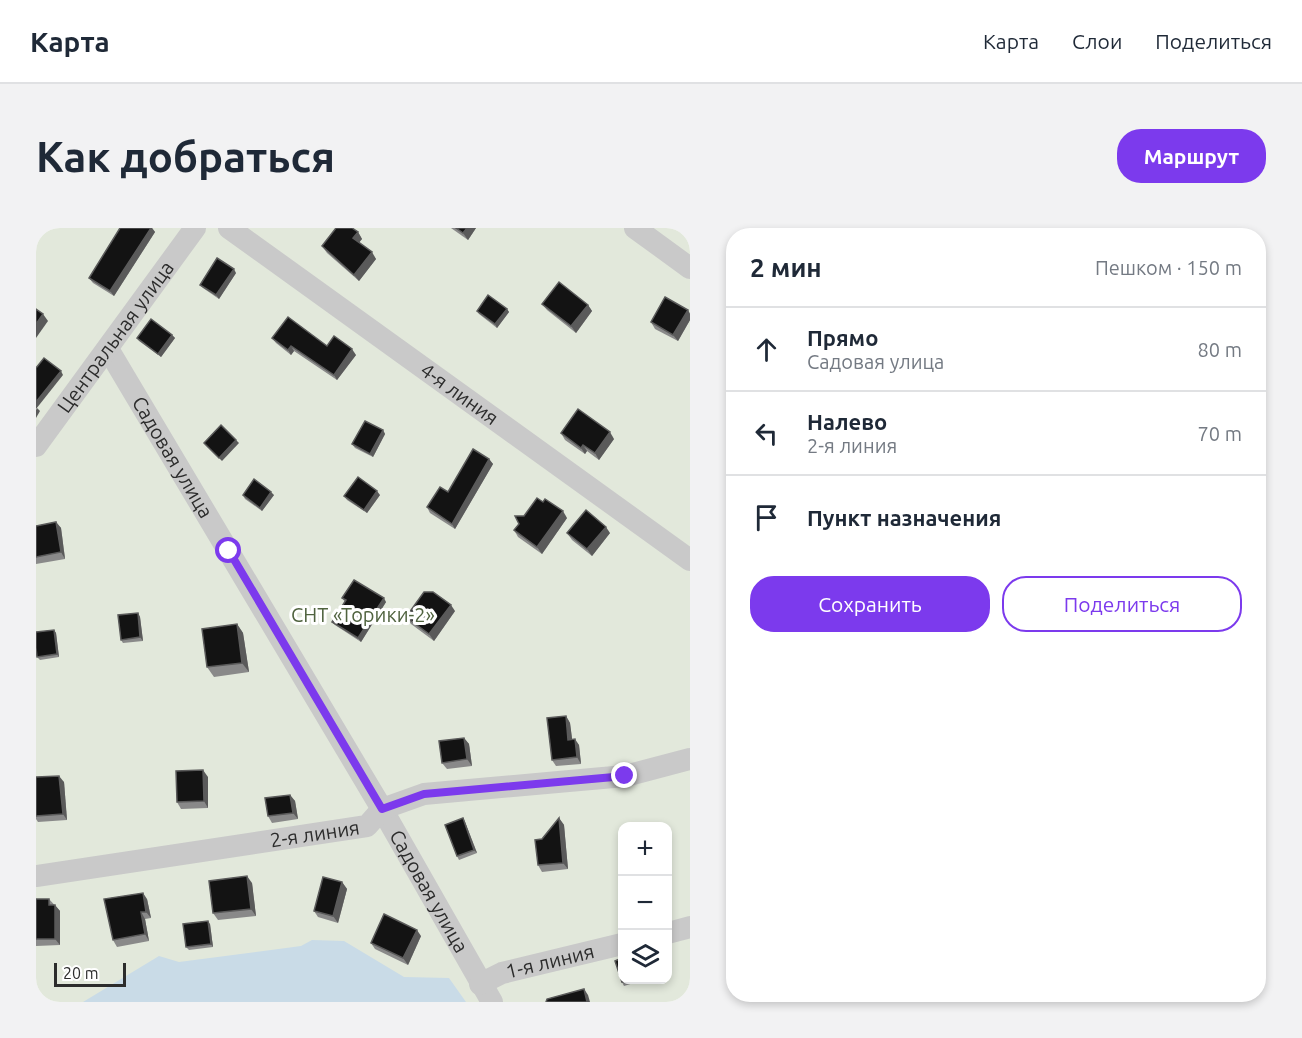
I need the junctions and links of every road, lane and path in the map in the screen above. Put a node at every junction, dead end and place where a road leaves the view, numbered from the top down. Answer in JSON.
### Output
{"nodes":[{"id":1,"x":195,"y":228,"type":"edge"},
{"id":2,"x":229,"y":228,"type":"edge"},
{"id":3,"x":635,"y":228,"type":"edge"},
{"id":4,"x":690,"y":268,"type":"edge"},
{"id":5,"x":108,"y":349,"type":"junction"},
{"id":6,"x":36,"y":446,"type":"edge"},
{"id":7,"x":690,"y":560,"type":"edge"},
{"id":8,"x":690,"y":759,"type":"edge"},
{"id":9,"x":382,"y":809,"type":"junction"},
{"id":10,"x":36,"y":876,"type":"edge"},
{"id":11,"x":690,"y":927,"type":"edge"},
{"id":12,"x":672,"y":932,"type":"edge"},
{"id":13,"x":618,"y":945,"type":"edge"},
{"id":14,"x":486,"y":993,"type":"edge"}],
"edges":[{"from":1,"to":5,"type":"street","name":"Центральная улица"},
{"from":2,"to":7,"type":"street","name":"4-я линия"},
{"from":3,"to":4,"type":"street"},
{"from":5,"to":6,"type":"street","name":"Центральная улица"},
{"from":5,"to":9,"type":"street","name":"Садовая улица"},
{"from":8,"to":9,"type":"street","name":"2-я линия"},
{"from":9,"to":10,"type":"street","name":"2-я линия"},
{"from":9,"to":14,"type":"street","name":"Садовая улица"},
{"from":11,"to":12,"type":"street"},
{"from":13,"to":14,"type":"street","name":"1-я линия"}]}
